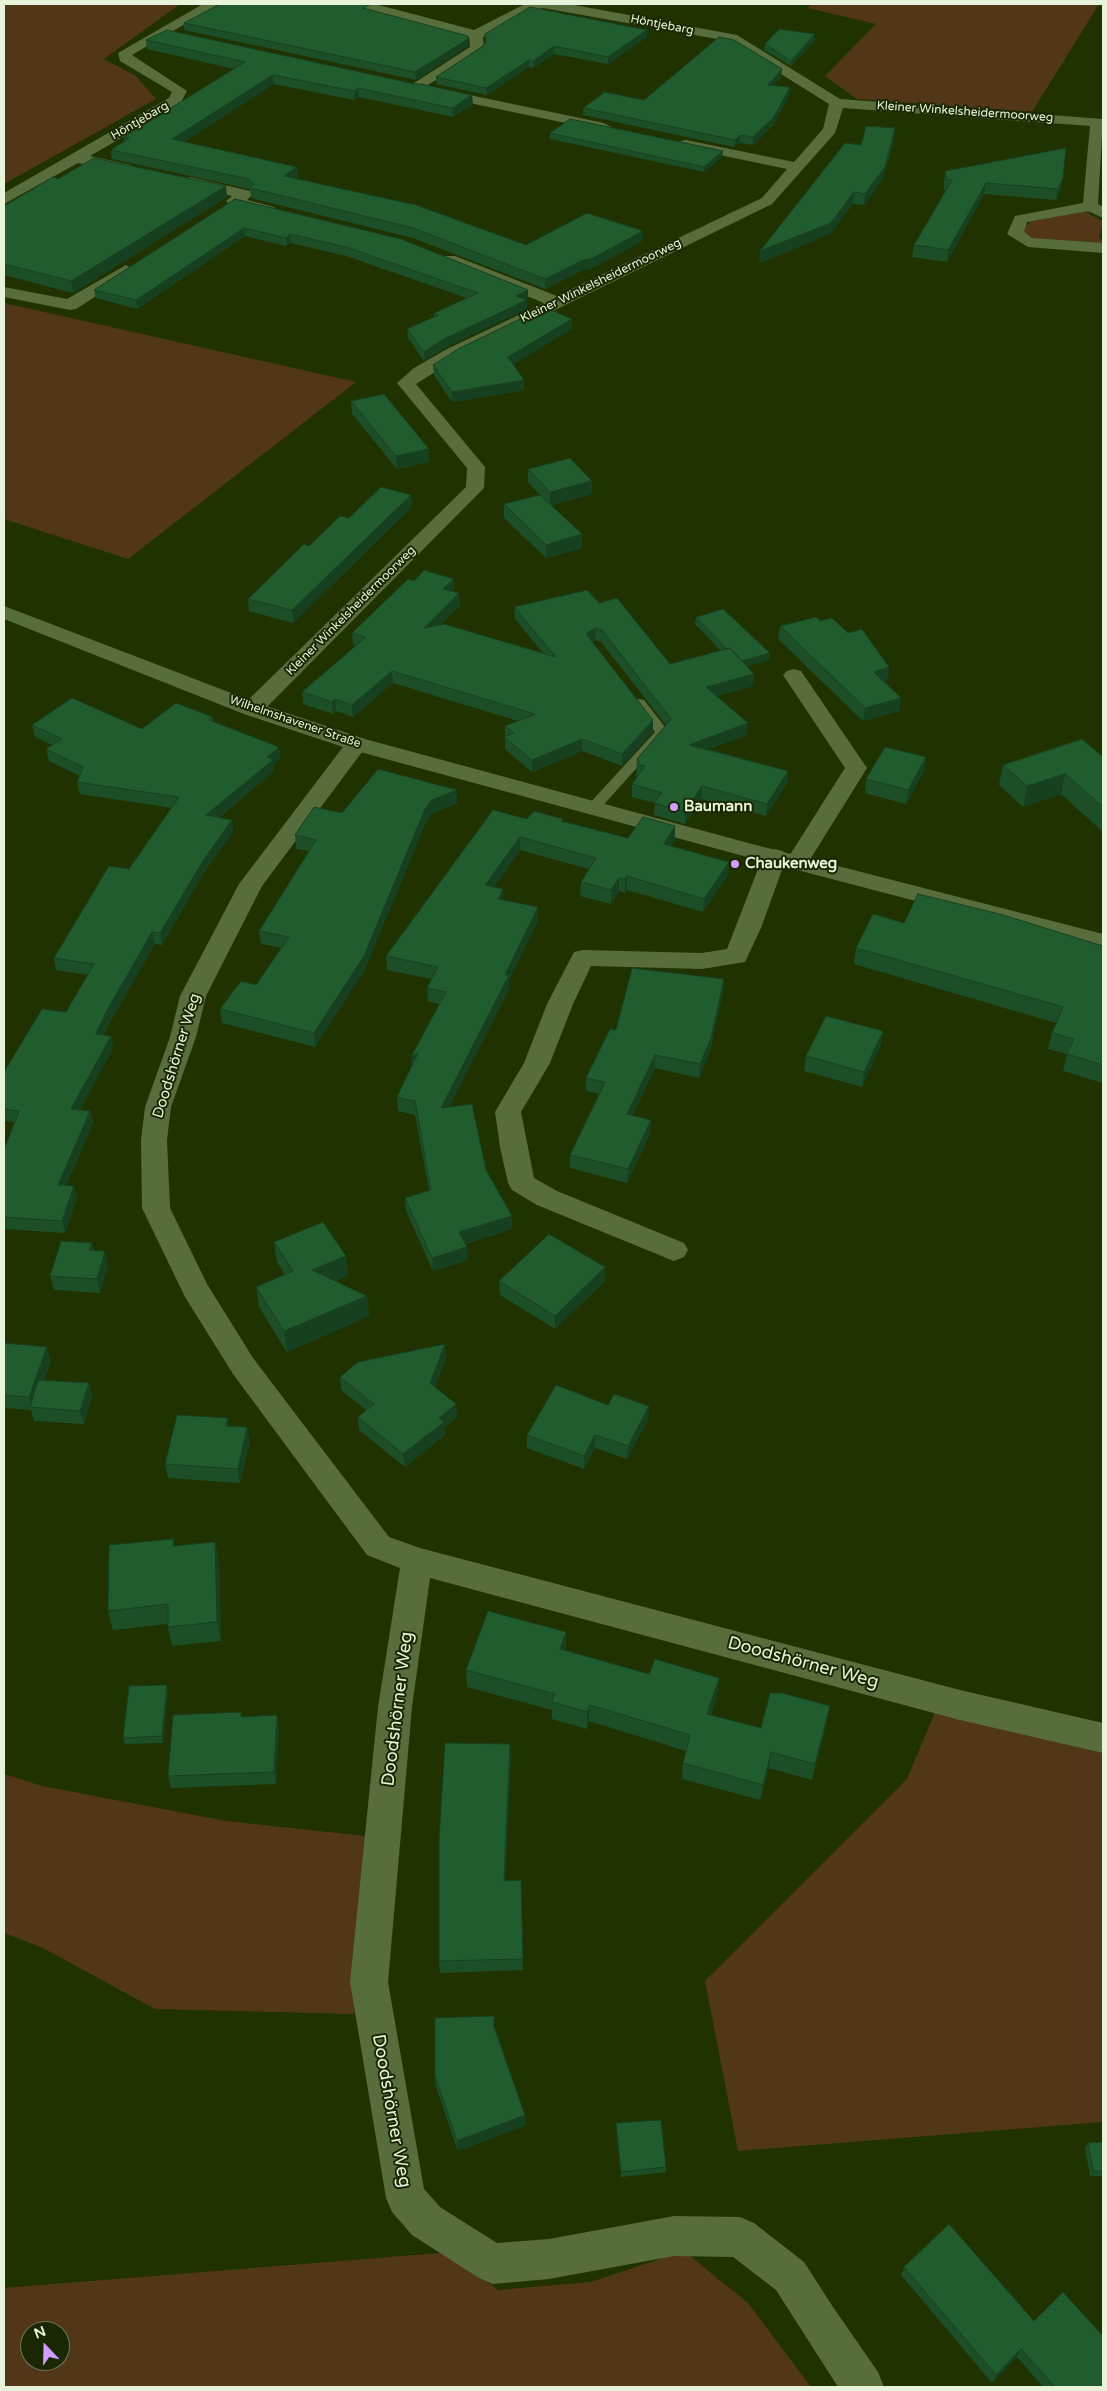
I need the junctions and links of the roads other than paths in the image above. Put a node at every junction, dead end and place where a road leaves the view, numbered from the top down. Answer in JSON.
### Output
{"nodes":[{"id":1,"x":212,"y":4,"type":"edge"},
{"id":2,"x":361,"y":4,"type":"edge"},
{"id":3,"x":543,"y":4,"type":"edge"},
{"id":4,"x":162,"y":32,"type":"junction"},
{"id":5,"x":476,"y":35,"type":"junction"},
{"id":6,"x":182,"y":36,"type":"edge"},
{"id":7,"x":838,"y":103,"type":"junction"},
{"id":8,"x":1101,"y":123,"type":"edge"},
{"id":9,"x":621,"y":131,"type":"edge"},
{"id":10,"x":670,"y":141,"type":"edge"},
{"id":11,"x":77,"y":158,"type":"junction"},
{"id":12,"x":797,"y":167,"type":"junction"},
{"id":13,"x":138,"y":170,"type":"edge"},
{"id":14,"x":177,"y":179,"type":"edge"},
{"id":15,"x":4,"y":199,"type":"edge"},
{"id":16,"x":234,"y":201,"type":"junction"},
{"id":17,"x":1097,"y":209,"type":"edge"},
{"id":18,"x":217,"y":211,"type":"edge"},
{"id":19,"x":287,"y":214,"type":"edge"},
{"id":20,"x":1103,"y":248,"type":"edge"},
{"id":21,"x":433,"y":253,"type":"edge"},
{"id":22,"x":136,"y":263,"type":"edge"},
{"id":23,"x":4,"y":292,"type":"edge"},
{"id":24,"x":559,"y":303,"type":"junction"},
{"id":25,"x":4,"y":612,"type":"edge"},
{"id":26,"x":794,"y":675,"type":"dead end"},
{"id":27,"x":631,"y":693,"type":"edge"},
{"id":28,"x":252,"y":709,"type":"junction"},
{"id":29,"x":357,"y":744,"type":"junction"},
{"id":30,"x":594,"y":807,"type":"junction"},
{"id":31,"x":786,"y":859,"type":"junction"},
{"id":32,"x":1103,"y":942,"type":"edge"},
{"id":33,"x":674,"y":1250,"type":"dead end"},
{"id":34,"x":417,"y":1561,"type":"junction"},
{"id":35,"x":1103,"y":1738,"type":"edge"},
{"id":36,"x":863,"y":2387,"type":"edge"}],
"edges":[{"from":1,"to":4,"type":"street","name":"Höntjebarg"},
{"from":2,"to":5,"type":"street"},
{"from":3,"to":5,"type":"street","name":"Höntjebarg"},
{"from":3,"to":7,"type":"street","name":"Höntjebarg"},
{"from":4,"to":6,"type":"street"},
{"from":4,"to":11,"type":"street","name":"Höntjebarg"},
{"from":5,"to":9,"type":"street"},
{"from":7,"to":8,"type":"street","name":"Kleiner Winkelsheidermoorweg"},
{"from":7,"to":12,"type":"street","name":"Kleiner Winkelsheidermoorweg"},
{"from":8,"to":17,"type":"street"},
{"from":10,"to":12,"type":"street"},
{"from":11,"to":13,"type":"street","name":"Höntjebarg"},
{"from":11,"to":15,"type":"street","name":"Höntjebarg"},
{"from":12,"to":24,"type":"street","name":"Kleiner Winkelsheidermoorweg"},
{"from":14,"to":16,"type":"street"},
{"from":16,"to":18,"type":"street"},
{"from":16,"to":19,"type":"street"},
{"from":17,"to":20,"type":"street"},
{"from":21,"to":24,"type":"street"},
{"from":22,"to":23,"type":"street"},
{"from":24,"to":28,"type":"street","name":"Kleiner Winkelsheidermoorweg"},
{"from":25,"to":28,"type":"street","name":"Wilhelmshavener Straße"},
{"from":26,"to":31,"type":"street"},
{"from":27,"to":30,"type":"lane"},
{"from":28,"to":29,"type":"street","name":"Wilhelmshavener Straße"},
{"from":29,"to":30,"type":"street","name":"Wilhelmshavener Straße"},
{"from":29,"to":34,"type":"street","name":"Doodshörner Weg"},
{"from":30,"to":31,"type":"street","name":"Wilhelmshavener Straße"},
{"from":31,"to":32,"type":"street","name":"Wilhelmshavener Straße"},
{"from":31,"to":33,"type":"street"},
{"from":34,"to":35,"type":"street","name":"Doodshörner Weg"},
{"from":34,"to":36,"type":"street","name":"Doodshörner Weg"}]}
